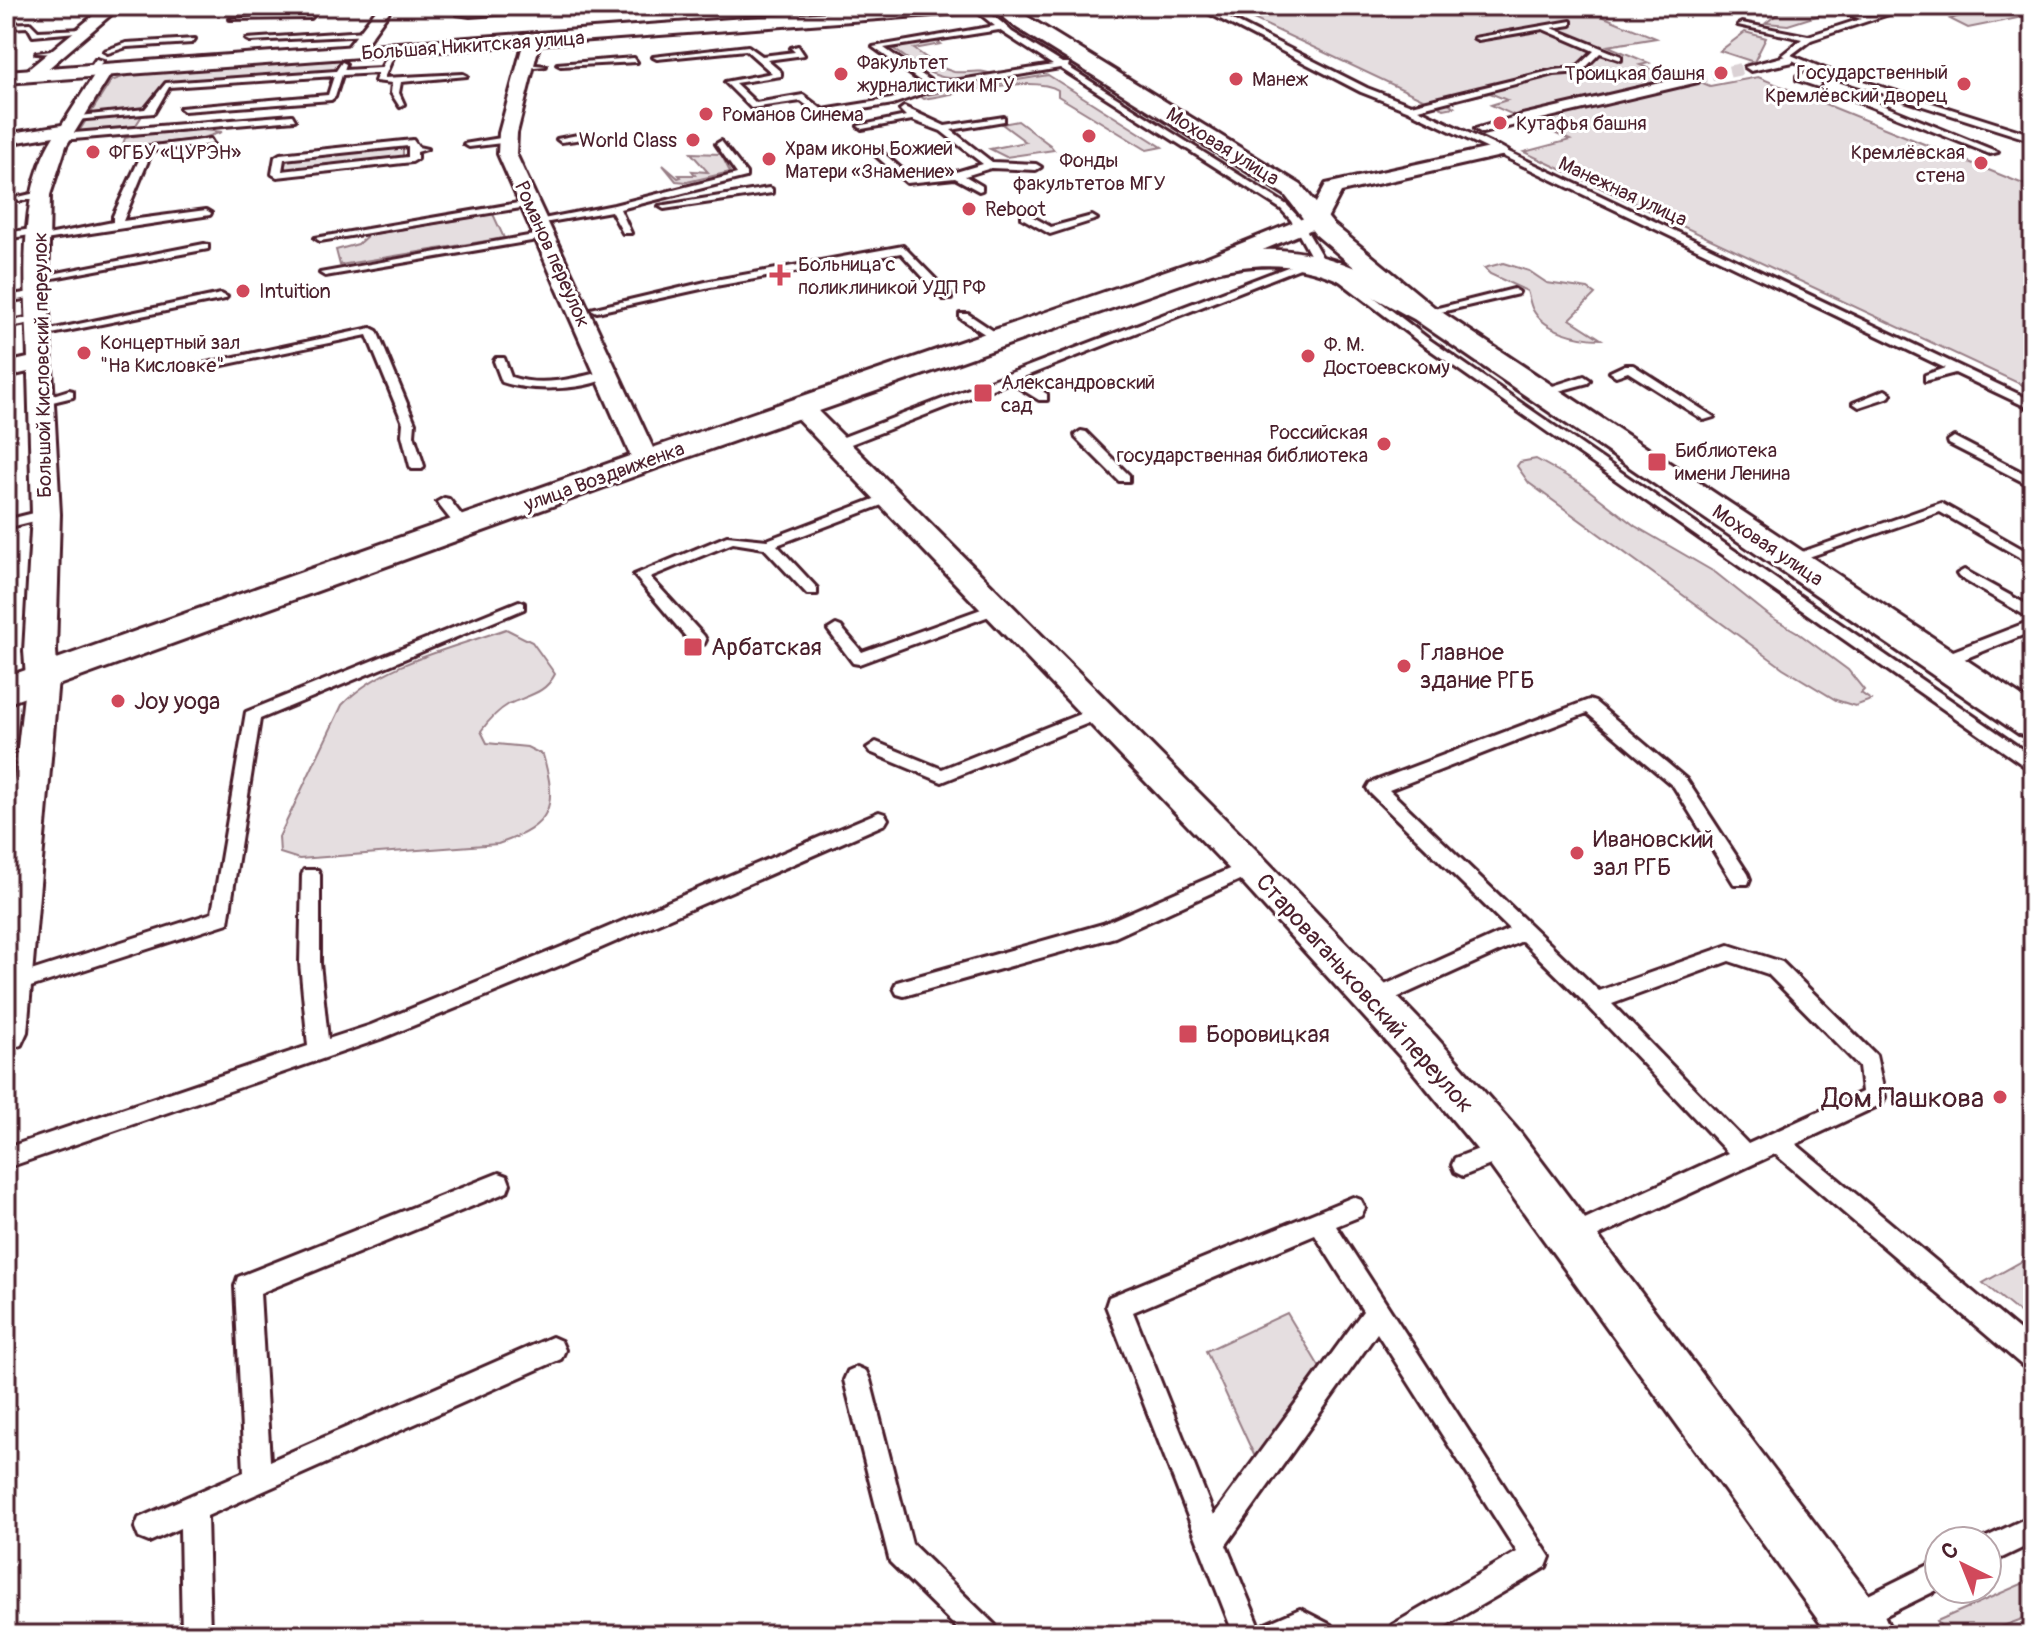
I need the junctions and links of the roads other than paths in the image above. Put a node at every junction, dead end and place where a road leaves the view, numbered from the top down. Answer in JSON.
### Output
{"nodes":[{"id":1,"x":114,"y":6,"type":"edge"},
{"id":2,"x":318,"y":6,"type":"edge"},
{"id":3,"x":386,"y":6,"type":"edge"},
{"id":4,"x":463,"y":6,"type":"edge"},
{"id":5,"x":594,"y":6,"type":"edge"},
{"id":6,"x":978,"y":6,"type":"edge"},
{"id":7,"x":999,"y":6,"type":"edge"},
{"id":8,"x":1199,"y":6,"type":"edge"},
{"id":9,"x":1830,"y":6,"type":"edge"},
{"id":10,"x":1909,"y":6,"type":"edge"},
{"id":11,"x":14,"y":16,"type":"dead end"},
{"id":12,"x":234,"y":19,"type":"dead end"},
{"id":13,"x":1868,"y":19,"type":"junction"},
{"id":14,"x":1568,"y":23,"type":"dead end"},
{"id":15,"x":1023,"y":24,"type":"junction"},
{"id":16,"x":1742,"y":25,"type":"dead end"},
{"id":17,"x":6,"y":26,"type":"edge"},
{"id":18,"x":1544,"y":27,"type":"junction"},
{"id":19,"x":999,"y":28,"type":"junction"},
{"id":20,"x":83,"y":31,"type":"junction"},
{"id":21,"x":366,"y":33,"type":"junction"},
{"id":22,"x":1478,"y":38,"type":"dead end"},
{"id":23,"x":1808,"y":38,"type":"junction"},
{"id":24,"x":250,"y":39,"type":"dead end"},
{"id":25,"x":192,"y":41,"type":"dead end"},
{"id":26,"x":532,"y":41,"type":"junction"},
{"id":27,"x":795,"y":48,"type":"dead end"},
{"id":28,"x":392,"y":50,"type":"junction"},
{"id":29,"x":1599,"y":50,"type":"junction"},
{"id":30,"x":59,"y":52,"type":"junction"},
{"id":31,"x":40,"y":53,"type":"dead end"},
{"id":32,"x":351,"y":53,"type":"junction"},
{"id":33,"x":657,"y":57,"type":"dead end"},
{"id":34,"x":1618,"y":58,"type":"dead end"},
{"id":35,"x":761,"y":59,"type":"junction"},
{"id":36,"x":1789,"y":59,"type":"junction"},
{"id":37,"x":634,"y":60,"type":"dead end"},
{"id":38,"x":1085,"y":61,"type":"junction"},
{"id":39,"x":101,"y":63,"type":"junction"},
{"id":40,"x":561,"y":64,"type":"dead end"},
{"id":41,"x":1061,"y":66,"type":"junction"},
{"id":42,"x":1751,"y":67,"type":"tunnel mouth"},
{"id":43,"x":384,"y":70,"type":"junction"},
{"id":44,"x":1822,"y":71,"type":"junction"},
{"id":45,"x":338,"y":73,"type":"junction"},
{"id":46,"x":31,"y":75,"type":"junction"},
{"id":47,"x":463,"y":76,"type":"dead end"},
{"id":48,"x":6,"y":77,"type":"edge"},
{"id":49,"x":1694,"y":79,"type":"tunnel mouth"},
{"id":50,"x":397,"y":80,"type":"junction"},
{"id":51,"x":1818,"y":85,"type":"dead end"},
{"id":52,"x":933,"y":87,"type":"junction"},
{"id":53,"x":1847,"y":94,"type":"dead end"},
{"id":54,"x":893,"y":101,"type":"junction"},
{"id":55,"x":400,"y":104,"type":"dead end"},
{"id":56,"x":184,"y":108,"type":"dead end"},
{"id":57,"x":1410,"y":108,"type":"junction"},
{"id":58,"x":913,"y":117,"type":"junction"},
{"id":59,"x":292,"y":118,"type":"dead end"},
{"id":60,"x":1001,"y":119,"type":"dead end"},
{"id":61,"x":862,"y":126,"type":"dead end"},
{"id":62,"x":68,"y":128,"type":"junction"},
{"id":63,"x":944,"y":129,"type":"junction"},
{"id":64,"x":1473,"y":131,"type":"junction"},
{"id":65,"x":588,"y":136,"type":"dead end"},
{"id":66,"x":2033,"y":138,"type":"edge"},
{"id":67,"x":6,"y":139,"type":"edge"},
{"id":68,"x":561,"y":139,"type":"dead end"},
{"id":69,"x":210,"y":142,"type":"dead end"},
{"id":70,"x":469,"y":144,"type":"dead end"},
{"id":71,"x":510,"y":144,"type":"junction"},
{"id":72,"x":721,"y":144,"type":"dead end"},
{"id":73,"x":417,"y":149,"type":"joint"},
{"id":74,"x":1499,"y":151,"type":"junction"},
{"id":75,"x":1993,"y":152,"type":"dead end"},
{"id":76,"x":878,"y":153,"type":"dead end"},
{"id":77,"x":990,"y":165,"type":"junction"},
{"id":78,"x":1036,"y":167,"type":"dead end"},
{"id":79,"x":957,"y":175,"type":"junction"},
{"id":80,"x":979,"y":188,"type":"dead end"},
{"id":81,"x":769,"y":191,"type":"dead end"},
{"id":82,"x":616,"y":211,"type":"junction"},
{"id":83,"x":206,"y":213,"type":"dead end"},
{"id":84,"x":1026,"y":216,"type":"dead end"},
{"id":85,"x":1092,"y":219,"type":"dead end"},
{"id":86,"x":538,"y":220,"type":"junction"},
{"id":87,"x":118,"y":224,"type":"junction"},
{"id":88,"x":1308,"y":224,"type":"junction"},
{"id":89,"x":627,"y":231,"type":"dead end"},
{"id":90,"x":38,"y":234,"type":"junction"},
{"id":91,"x":6,"y":236,"type":"edge"},
{"id":92,"x":320,"y":238,"type":"dead end"},
{"id":93,"x":204,"y":247,"type":"dead end"},
{"id":94,"x":1321,"y":265,"type":"junction"},
{"id":95,"x":1203,"y":267,"type":"junction"},
{"id":96,"x":325,"y":273,"type":"dead end"},
{"id":97,"x":37,"y":286,"type":"junction"},
{"id":98,"x":1514,"y":292,"type":"dead end"},
{"id":99,"x":221,"y":297,"type":"dead end"},
{"id":100,"x":947,"y":297,"type":"dead end"},
{"id":101,"x":6,"y":299,"type":"edge"},
{"id":102,"x":597,"y":309,"type":"dead end"},
{"id":103,"x":1424,"y":313,"type":"junction"},
{"id":104,"x":964,"y":316,"type":"dead end"},
{"id":105,"x":6,"y":325,"type":"edge"},
{"id":106,"x":37,"y":326,"type":"junction"},
{"id":107,"x":998,"y":338,"type":"junction"},
{"id":108,"x":500,"y":361,"type":"dead end"},
{"id":109,"x":39,"y":362,"type":"junction"},
{"id":110,"x":199,"y":366,"type":"dead end"},
{"id":111,"x":1955,"y":369,"type":"junction"},
{"id":112,"x":6,"y":370,"type":"edge"},
{"id":113,"x":1616,"y":372,"type":"dead end"},
{"id":114,"x":608,"y":374,"type":"junction"},
{"id":115,"x":1011,"y":377,"type":"junction"},
{"id":116,"x":1929,"y":378,"type":"dead end"},
{"id":117,"x":1584,"y":380,"type":"dead end"},
{"id":118,"x":1540,"y":392,"type":"junction"},
{"id":119,"x":69,"y":394,"type":"dead end"},
{"id":120,"x":1885,"y":394,"type":"dead end"},
{"id":121,"x":1043,"y":397,"type":"dead end"},
{"id":122,"x":40,"y":401,"type":"junction"},
{"id":123,"x":1859,"y":403,"type":"dead end"},
{"id":124,"x":2033,"y":406,"type":"edge"},
{"id":125,"x":800,"y":407,"type":"junction"},
{"id":126,"x":1708,"y":417,"type":"dead end"},
{"id":127,"x":1081,"y":435,"type":"dead end"},
{"id":128,"x":1954,"y":441,"type":"dead end"},
{"id":129,"x":838,"y":444,"type":"junction"},
{"id":130,"x":646,"y":461,"type":"junction"},
{"id":131,"x":417,"y":466,"type":"dead end"},
{"id":132,"x":1124,"y":478,"type":"dead end"},
{"id":133,"x":2033,"y":483,"type":"edge"},
{"id":134,"x":890,"y":497,"type":"junction"},
{"id":135,"x":46,"y":514,"type":"junction"},
{"id":136,"x":6,"y":524,"type":"edge"},
{"id":137,"x":768,"y":544,"type":"junction"},
{"id":138,"x":1789,"y":559,"type":"junction"},
{"id":139,"x":2033,"y":561,"type":"edge"},
{"id":140,"x":1964,"y":574,"type":"dead end"},
{"id":141,"x":812,"y":591,"type":"dead end"},
{"id":142,"x":519,"y":606,"type":"dead end"},
{"id":143,"x":998,"y":608,"type":"junction"},
{"id":144,"x":2033,"y":615,"type":"edge"},
{"id":145,"x":2033,"y":625,"type":"edge"},
{"id":146,"x":836,"y":630,"type":"dead end"},
{"id":147,"x":698,"y":640,"type":"dead end"},
{"id":148,"x":1941,"y":662,"type":"junction"},
{"id":149,"x":42,"y":678,"type":"junction"},
{"id":150,"x":6,"y":691,"type":"edge"},
{"id":151,"x":1100,"y":712,"type":"junction"},
{"id":152,"x":2033,"y":724,"type":"edge"},
{"id":153,"x":876,"y":748,"type":"dead end"},
{"id":154,"x":2033,"y":766,"type":"edge"},
{"id":155,"x":879,"y":819,"type":"dead end"},
{"id":156,"x":1250,"y":867,"type":"junction"},
{"id":157,"x":311,"y":875,"type":"dead end"},
{"id":158,"x":1741,"y":879,"type":"dead end"},
{"id":159,"x":1525,"y":931,"type":"junction"},
{"id":160,"x":12,"y":985,"type":"junction"},
{"id":161,"x":904,"y":988,"type":"dead end"},
{"id":162,"x":1376,"y":998,"type":"junction"},
{"id":163,"x":1596,"y":1001,"type":"junction"},
{"id":164,"x":6,"y":1032,"type":"edge"},
{"id":165,"x":319,"y":1051,"type":"junction"},
{"id":166,"x":1779,"y":1143,"type":"junction"},
{"id":167,"x":1505,"y":1149,"type":"junction"},
{"id":168,"x":1746,"y":1157,"type":"junction"},
{"id":169,"x":6,"y":1158,"type":"edge"},
{"id":170,"x":1463,"y":1165,"type":"dead end"},
{"id":171,"x":499,"y":1184,"type":"dead end"},
{"id":172,"x":1353,"y":1208,"type":"dead end"},
{"id":173,"x":1319,"y":1220,"type":"junction"},
{"id":174,"x":1571,"y":1237,"type":"junction"},
{"id":175,"x":1378,"y":1311,"type":"junction"},
{"id":176,"x":552,"y":1350,"type":"dead end"},
{"id":177,"x":2033,"y":1358,"type":"edge"},
{"id":178,"x":857,"y":1380,"type":"dead end"},
{"id":179,"x":258,"y":1480,"type":"junction"},
{"id":180,"x":193,"y":1508,"type":"junction"},
{"id":181,"x":149,"y":1528,"type":"dead end"},
{"id":182,"x":2033,"y":1529,"type":"edge"},
{"id":183,"x":1211,"y":1542,"type":"junction"},
{"id":184,"x":2003,"y":1543,"type":"edge"},
{"id":185,"x":1923,"y":1584,"type":"edge"},
{"id":186,"x":1858,"y":1627,"type":"edge"},
{"id":187,"x":196,"y":1635,"type":"edge"},
{"id":188,"x":985,"y":1635,"type":"edge"},
{"id":189,"x":1248,"y":1635,"type":"edge"},
{"id":190,"x":1273,"y":1635,"type":"edge"},
{"id":191,"x":1321,"y":1635,"type":"edge"},
{"id":192,"x":1402,"y":1635,"type":"edge"}],
"edges":[{"from":1,"to":20,"type":"street"},
{"from":2,"to":12,"type":"lane"},
{"from":3,"to":21,"type":"street"},
{"from":4,"to":5,"type":"lane"},
{"from":6,"to":19,"type":"lane"},
{"from":6,"to":26,"type":"main road","name":"Большая Никитская улица"},
{"from":7,"to":15,"type":"main road","name":"Моховая улица"},
{"from":8,"to":57,"type":"lane","name":"Манежная улица"},
{"from":9,"to":13,"type":"lane"},
{"from":10,"to":13,"type":"lane"},
{"from":11,"to":17,"type":"lane"},
{"from":13,"to":23,"type":"lane"},
{"from":14,"to":18,"type":"lane"},
{"from":15,"to":19,"type":"lane"},
{"from":15,"to":38,"type":"main road","name":"Моховая улица"},
{"from":16,"to":23,"type":"lane"},
{"from":17,"to":20,"type":"lane"},
{"from":18,"to":22,"type":"lane"},
{"from":18,"to":29,"type":"lane"},
{"from":19,"to":41,"type":"lane"},
{"from":19,"to":52,"type":"lane"},
{"from":20,"to":30,"type":"street"},
{"from":21,"to":24,"type":"lane"},
{"from":21,"to":32,"type":"street"},
{"from":23,"to":36,"type":"lane"},
{"from":25,"to":39,"type":"lane"},
{"from":26,"to":28,"type":"main road","name":"Большая Никитская улица"},
{"from":26,"to":71,"type":"street"},
{"from":27,"to":35,"type":"lane"},
{"from":28,"to":32,"type":"main road","name":"Большая Никитская улица"},
{"from":28,"to":43,"type":"lane"},
{"from":29,"to":34,"type":"lane"},
{"from":29,"to":57,"type":"lane"},
{"from":30,"to":31,"type":"lane"},
{"from":30,"to":46,"type":"street"},
{"from":32,"to":39,"type":"main road","name":"Большая Никитская улица"},
{"from":32,"to":45,"type":"lane"},
{"from":33,"to":35,"type":"lane"},
{"from":35,"to":54,"type":"lane"},
{"from":36,"to":42,"type":"street"},
{"from":36,"to":44,"type":"lane"},
{"from":37,"to":40,"type":"lane"},
{"from":38,"to":41,"type":"lane"},
{"from":38,"to":88,"type":"main road","name":"Моховая улица"},
{"from":39,"to":46,"type":"main road","name":"Большая Никитская улица"},
{"from":39,"to":62,"type":"street","name":"Большой Кисловский переулок"},
{"from":41,"to":52,"type":"lane"},
{"from":41,"to":88,"type":"lane"},
{"from":43,"to":45,"type":"lane"},
{"from":43,"to":50,"type":"lane"},
{"from":44,"to":51,"type":"lane"},
{"from":44,"to":66,"type":"lane"},
{"from":45,"to":56,"type":"lane"},
{"from":45,"to":62,"type":"lane"},
{"from":46,"to":48,"type":"main road","name":"Большая Никитская улица"},
{"from":47,"to":50,"type":"lane"},
{"from":49,"to":64,"type":"street"},
{"from":50,"to":55,"type":"lane"},
{"from":52,"to":54,"type":"lane"},
{"from":53,"to":75,"type":"lane"},
{"from":54,"to":58,"type":"lane"},
{"from":57,"to":64,"type":"lane","name":"Манежная улица"},
{"from":58,"to":61,"type":"lane"},
{"from":58,"to":63,"type":"lane"},
{"from":59,"to":62,"type":"lane"},
{"from":60,"to":63,"type":"lane"},
{"from":62,"to":67,"type":"street"},
{"from":62,"to":90,"type":"street","name":"Большой Кисловский переулок"},
{"from":63,"to":77,"type":"lane"},
{"from":64,"to":74,"type":"lane","name":"Манежная улица"},
{"from":65,"to":68,"type":"lane"},
{"from":69,"to":87,"type":"lane"},
{"from":70,"to":71,"type":"lane"},
{"from":71,"to":86,"type":"street","name":"Романов переулок"},
{"from":72,"to":82,"type":"lane"},
{"from":73,"to":73,"type":"lane"},
{"from":74,"to":88,"type":"street"},
{"from":74,"to":111,"type":"lane","name":"Манежная улица"},
{"from":76,"to":79,"type":"lane"},
{"from":77,"to":78,"type":"lane"},
{"from":77,"to":79,"type":"lane"},
{"from":79,"to":80,"type":"lane"},
{"from":81,"to":82,"type":"lane"},
{"from":82,"to":86,"type":"lane"},
{"from":82,"to":89,"type":"lane"},
{"from":83,"to":87,"type":"lane"},
{"from":84,"to":85,"type":"lane"},
{"from":86,"to":92,"type":"lane"},
{"from":86,"to":96,"type":"lane"},
{"from":86,"to":114,"type":"street","name":"Романов переулок"},
{"from":87,"to":90,"type":"lane"},
{"from":88,"to":94,"type":"lane"},
{"from":88,"to":95,"type":"street","name":"улица Воздвиженка"},
{"from":88,"to":103,"type":"main road","name":"Моховая улица"},
{"from":90,"to":91,"type":"lane"},
{"from":90,"to":97,"type":"street","name":"Большой Кисловский переулок"},
{"from":93,"to":97,"type":"lane"},
{"from":94,"to":95,"type":"main road","name":"улица Воздвиженка"},
{"from":94,"to":103,"type":"main road","name":"Моховая улица"},
{"from":94,"to":115,"type":"lane"},
{"from":94,"to":154,"type":"lane"},
{"from":95,"to":107,"type":"main road","name":"улица Воздвиженка"},
{"from":97,"to":101,"type":"lane"},
{"from":97,"to":106,"type":"street","name":"Большой Кисловский переулок"},
{"from":98,"to":103,"type":"lane"},
{"from":99,"to":106,"type":"lane"},
{"from":100,"to":102,"type":"lane"},
{"from":103,"to":118,"type":"main road","name":"Моховая улица"},
{"from":104,"to":107,"type":"lane"},
{"from":105,"to":106,"type":"lane"},
{"from":106,"to":109,"type":"street","name":"Большой Кисловский переулок"},
{"from":107,"to":125,"type":"main road","name":"улица Воздвиженка"},
{"from":108,"to":114,"type":"lane"},
{"from":109,"to":112,"type":"street"},
{"from":109,"to":122,"type":"street","name":"Большой Кисловский переулок"},
{"from":110,"to":131,"type":"lane"},
{"from":111,"to":116,"type":"lane"},
{"from":111,"to":124,"type":"lane","name":"Манежная улица"},
{"from":113,"to":126,"type":"lane"},
{"from":114,"to":130,"type":"street","name":"Романов переулок"},
{"from":115,"to":121,"type":"lane"},
{"from":115,"to":129,"type":"lane"},
{"from":117,"to":118,"type":"lane"},
{"from":118,"to":138,"type":"main road","name":"Моховая улица"},
{"from":119,"to":122,"type":"lane"},
{"from":120,"to":123,"type":"lane"},
{"from":122,"to":135,"type":"street","name":"Большой Кисловский переулок"},
{"from":125,"to":129,"type":"street","name":"Староваганьковский переулок"},
{"from":125,"to":130,"type":"main road","name":"улица Воздвиженка"},
{"from":127,"to":132,"type":"lane"},
{"from":128,"to":133,"type":"lane"},
{"from":129,"to":134,"type":"street","name":"Староваганьковский переулок"},
{"from":130,"to":149,"type":"main road","name":"улица Воздвиженка"},
{"from":134,"to":137,"type":"lane"},
{"from":134,"to":143,"type":"street","name":"Староваганьковский переулок"},
{"from":135,"to":136,"type":"lane"},
{"from":135,"to":149,"type":"street","name":"Большой Кисловский переулок"},
{"from":137,"to":141,"type":"lane"},
{"from":137,"to":147,"type":"lane"},
{"from":138,"to":139,"type":"lane"},
{"from":138,"to":148,"type":"main road","name":"Моховая улица"},
{"from":140,"to":144,"type":"lane"},
{"from":142,"to":160,"type":"lane"},
{"from":143,"to":146,"type":"lane"},
{"from":143,"to":151,"type":"street","name":"Староваганьковский переулок"},
{"from":145,"to":148,"type":"lane"},
{"from":148,"to":152,"type":"main road","name":"Моховая улица"},
{"from":149,"to":150,"type":"main road","name":"улица Воздвиженка"},
{"from":149,"to":160,"type":"street","name":"Большой Кисловский переулок"},
{"from":151,"to":153,"type":"lane"},
{"from":151,"to":156,"type":"street","name":"Староваганьковский переулок"},
{"from":155,"to":165,"type":"lane"},
{"from":156,"to":161,"type":"lane"},
{"from":156,"to":162,"type":"street","name":"Староваганьковский переулок"},
{"from":157,"to":165,"type":"lane"},
{"from":158,"to":159,"type":"lane"},
{"from":159,"to":162,"type":"lane"},
{"from":159,"to":163,"type":"lane"},
{"from":160,"to":164,"type":"street","name":"Большой Кисловский переулок"},
{"from":162,"to":167,"type":"street","name":"Староваганьковский переулок"},
{"from":163,"to":166,"type":"lane"},
{"from":163,"to":168,"type":"lane"},
{"from":165,"to":169,"type":"lane"},
{"from":166,"to":168,"type":"lane"},
{"from":166,"to":177,"type":"lane"},
{"from":167,"to":170,"type":"lane"},
{"from":167,"to":174,"type":"street","name":"Староваганьковский переулок"},
{"from":168,"to":174,"type":"lane"},
{"from":171,"to":179,"type":"lane"},
{"from":172,"to":173,"type":"lane"},
{"from":173,"to":175,"type":"lane"},
{"from":173,"to":183,"type":"lane"},
{"from":174,"to":186,"type":"street","name":"Староваганьковский переулок"},
{"from":175,"to":183,"type":"lane"},
{"from":175,"to":192,"type":"lane"},
{"from":176,"to":179,"type":"lane"},
{"from":178,"to":188,"type":"lane"},
{"from":179,"to":180,"type":"lane"},
{"from":180,"to":181,"type":"lane"},
{"from":180,"to":187,"type":"lane"},
{"from":182,"to":184,"type":"lane"},
{"from":183,"to":189,"type":"lane"},
{"from":185,"to":186,"type":"lane"},
{"from":190,"to":191,"type":"lane"}]}
